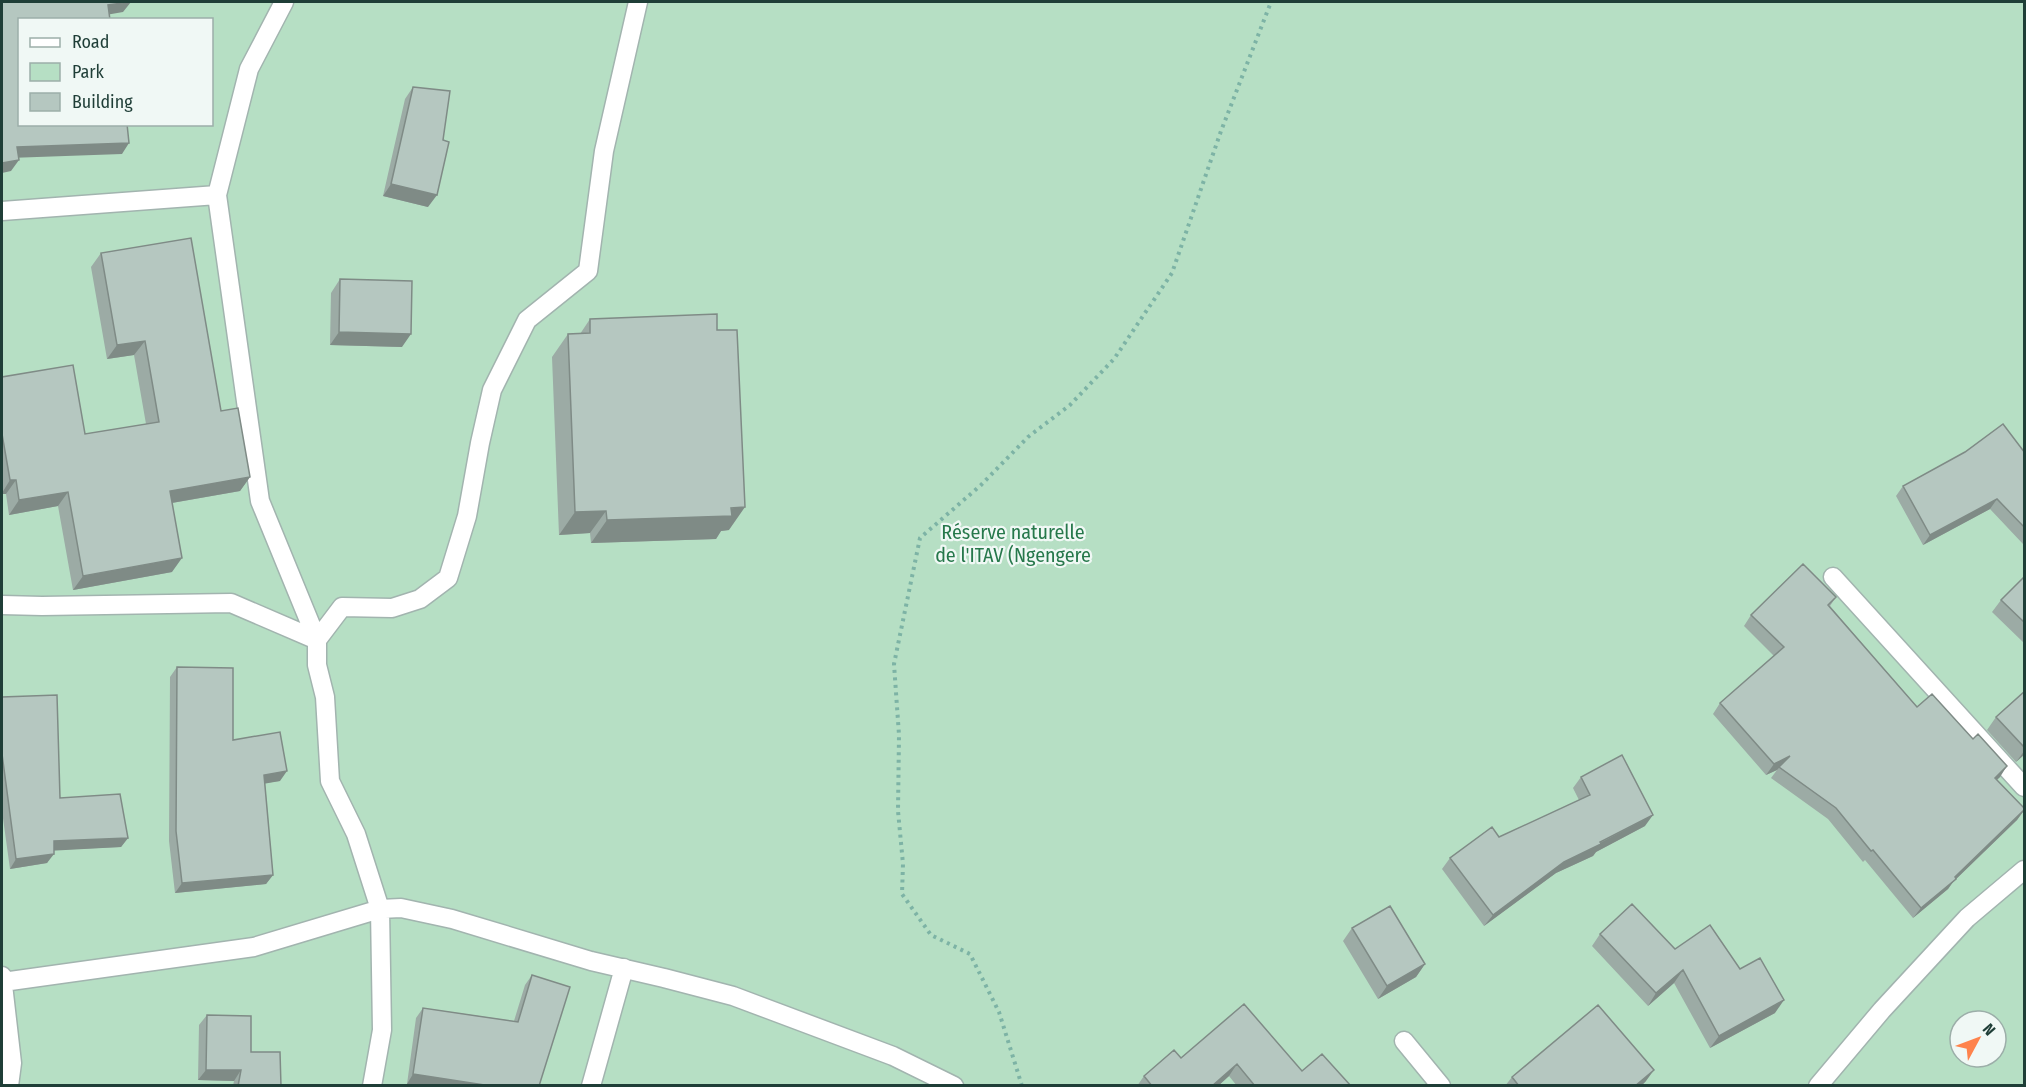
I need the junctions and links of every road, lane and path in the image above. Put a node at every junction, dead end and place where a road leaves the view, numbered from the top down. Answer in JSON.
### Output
{"nodes":[{"id":1,"x":284,"y":2,"type":"edge"},
{"id":2,"x":638,"y":2,"type":"edge"},
{"id":3,"x":1271,"y":2,"type":"edge"},
{"id":4,"x":217,"y":195,"type":"junction"},
{"id":5,"x":2,"y":211,"type":"edge"},
{"id":6,"x":1833,"y":577,"type":"dead end"},
{"id":7,"x":2,"y":605,"type":"edge"},
{"id":8,"x":317,"y":640,"type":"junction"},
{"id":9,"x":2025,"y":787,"type":"edge"},
{"id":10,"x":2025,"y":870,"type":"edge"},
{"id":11,"x":380,"y":909,"type":"junction"},
{"id":12,"x":624,"y":968,"type":"junction"},
{"id":13,"x":2,"y":979,"type":"edge"},
{"id":14,"x":1404,"y":1041,"type":"dead end"},
{"id":15,"x":7,"y":1063,"type":"edge"},
{"id":16,"x":9,"y":1086,"type":"edge"},
{"id":17,"x":372,"y":1086,"type":"edge"},
{"id":18,"x":591,"y":1086,"type":"edge"},
{"id":19,"x":954,"y":1086,"type":"edge"},
{"id":20,"x":1022,"y":1086,"type":"edge"},
{"id":21,"x":1441,"y":1086,"type":"edge"},
{"id":22,"x":1818,"y":1086,"type":"edge"}],
"edges":[{"from":1,"to":4,"type":"street"},
{"from":2,"to":8,"type":"street"},
{"from":3,"to":20,"type":"path"},
{"from":4,"to":5,"type":"street"},
{"from":4,"to":8,"type":"street"},
{"from":6,"to":9,"type":"street"},
{"from":7,"to":8,"type":"street"},
{"from":8,"to":11,"type":"street"},
{"from":10,"to":22,"type":"street"},
{"from":11,"to":12,"type":"street"},
{"from":11,"to":13,"type":"street"},
{"from":11,"to":17,"type":"street"},
{"from":12,"to":18,"type":"street"},
{"from":12,"to":19,"type":"street"},
{"from":13,"to":15,"type":"street"},
{"from":14,"to":21,"type":"street"},
{"from":15,"to":16,"type":"street"}]}
